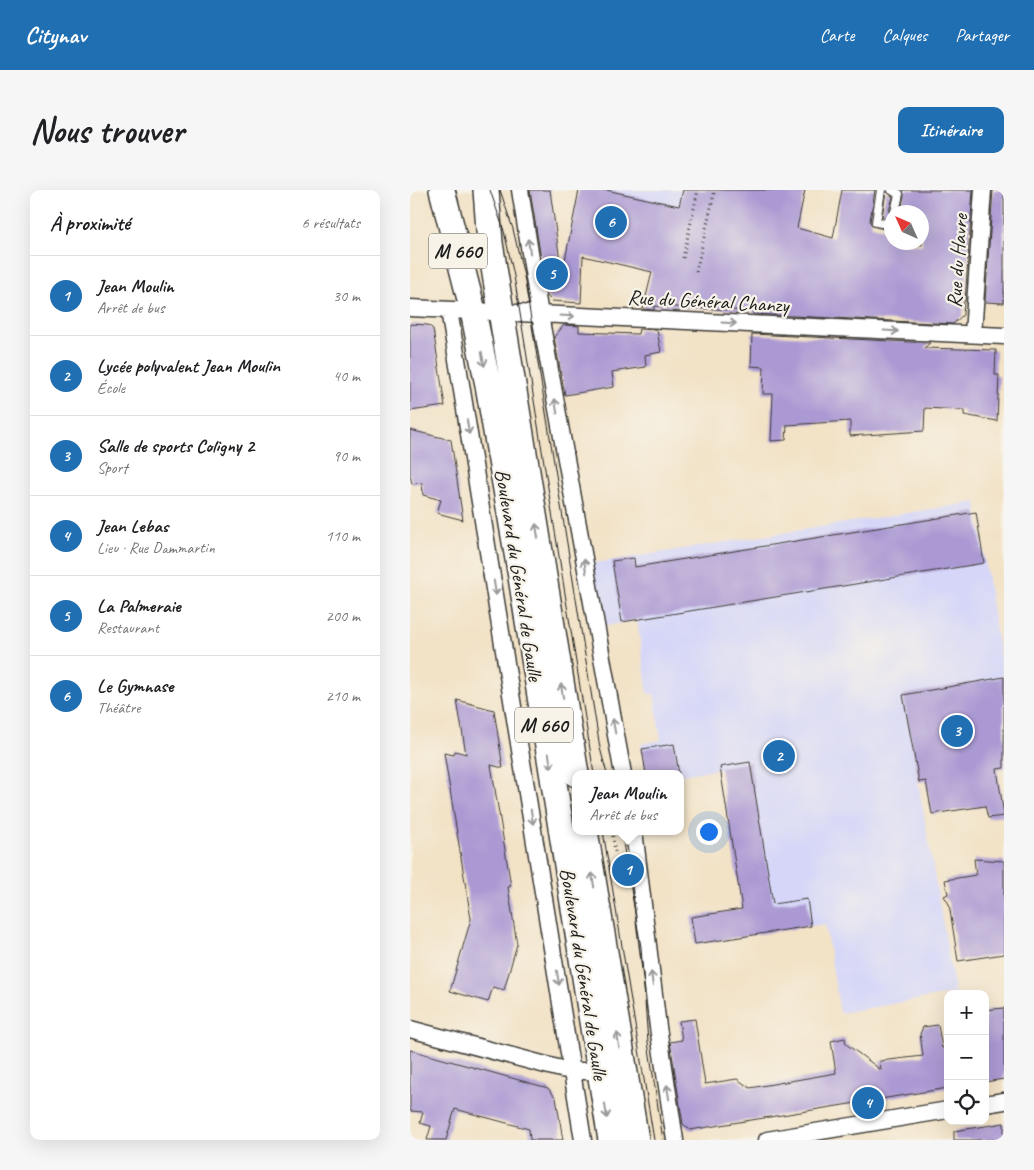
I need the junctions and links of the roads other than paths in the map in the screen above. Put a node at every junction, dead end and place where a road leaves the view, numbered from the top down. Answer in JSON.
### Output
{"nodes":[{"id":1,"x":442,"y":190,"type":"edge"},
{"id":2,"x":486,"y":190,"type":"edge"},
{"id":3,"x":520,"y":190,"type":"edge"},
{"id":4,"x":881,"y":190,"type":"edge"},
{"id":5,"x":892,"y":190,"type":"edge"},
{"id":6,"x":983,"y":190,"type":"edge"},
{"id":7,"x":897,"y":205,"type":"edge"},
{"id":8,"x":884,"y":224,"type":"edge"},
{"id":9,"x":410,"y":308,"type":"edge"},
{"id":10,"x":461,"y":311,"type":"junction"},
{"id":11,"x":501,"y":313,"type":"junction"},
{"id":12,"x":540,"y":314,"type":"junction"},
{"id":13,"x":973,"y":334,"type":"junction"},
{"id":14,"x":1004,"y":336,"type":"edge"},
{"id":15,"x":575,"y":770,"type":"edge"},
{"id":16,"x":622,"y":770,"type":"edge"},
{"id":17,"x":585,"y":835,"type":"edge"},
{"id":18,"x":634,"y":835,"type":"edge"},
{"id":19,"x":410,"y":1029,"type":"edge"},
{"id":20,"x":572,"y":1071,"type":"junction"},
{"id":21,"x":611,"y":1071,"type":"junction"},
{"id":22,"x":1004,"y":1101,"type":"edge"},
{"id":23,"x":989,"y":1103,"type":"edge"},
{"id":24,"x":944,"y":1111,"type":"edge"},
{"id":25,"x":584,"y":1140,"type":"edge"},
{"id":26,"x":611,"y":1140,"type":"edge"},
{"id":27,"x":636,"y":1140,"type":"edge"},
{"id":28,"x":675,"y":1140,"type":"edge"},
{"id":29,"x":767,"y":1140,"type":"edge"}],
"edges":[{"from":1,"to":10,"type":"main road","name":"Boulevard du Général de Gaulle","number":"M 660"},
{"from":2,"to":11,"type":"main road","name":"Boulevard du Général de Gaulle","number":"M 660"},
{"from":12,"to":3,"type":"street","one_way":true},
{"from":4,"to":8,"type":"lane"},
{"from":5,"to":7,"type":"lane"},
{"from":6,"to":13,"type":"street","name":"Rue du Havre"},
{"from":9,"to":10,"type":"street","name":"Rue du Général Chanzy"},
{"from":10,"to":11,"type":"street","name":"Rue du Général Chanzy"},
{"from":10,"to":20,"type":"street","name":"Boulevard du Général de Gaulle","one_way":true},
{"from":10,"to":21,"type":"main road","name":"Boulevard du Général de Gaulle","number":"M 660","one_way":true},
{"from":11,"to":12,"type":"street","name":"Rue du Général Chanzy"},
{"from":15,"to":11,"type":"main road","name":"Boulevard du Général de Gaulle","number":"M 660","one_way":true},
{"from":12,"to":13,"type":"street","name":"Rue du Général Chanzy","one_way":true},
{"from":16,"to":12,"type":"street","one_way":true},
{"from":13,"to":14,"type":"street","name":"Rue du Général Chanzy"},
{"from":21,"to":17,"type":"main road","name":"Boulevard du Général de Gaulle","number":"M 660","one_way":true},
{"from":28,"to":18,"type":"street","one_way":true},
{"from":19,"to":20,"type":"street"},
{"from":20,"to":21,"type":"street"},
{"from":20,"to":25,"type":"street","name":"Boulevard du Général de Gaulle"},
{"from":21,"to":26,"type":"main road","name":"Boulevard du Général de Gaulle","number":"M 660","one_way":true},
{"from":21,"to":27,"type":"main road","name":"Boulevard du Général de Gaulle","number":"M 660"},
{"from":22,"to":23,"type":"street"},
{"from":24,"to":29,"type":"street"}]}
